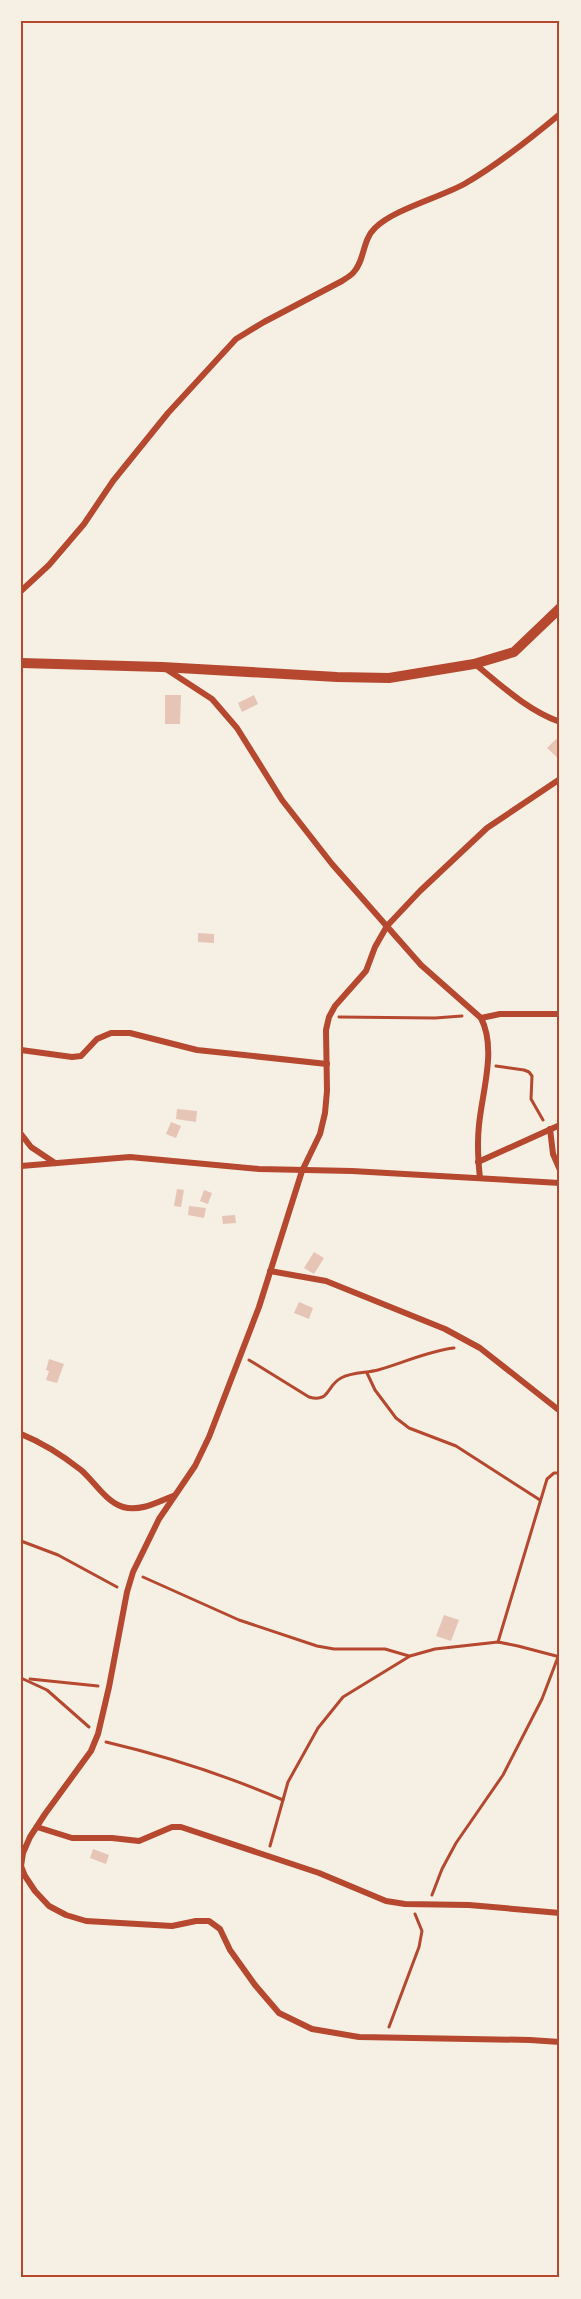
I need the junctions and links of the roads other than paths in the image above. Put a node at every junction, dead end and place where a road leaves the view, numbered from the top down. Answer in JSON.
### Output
{"nodes":[{"id":1,"x":560,"y":114,"type":"edge"},
{"id":2,"x":21,"y":591,"type":"edge"},
{"id":3,"x":560,"y":608,"type":"edge"},
{"id":4,"x":21,"y":663,"type":"edge"},
{"id":5,"x":474,"y":664,"type":"junction"},
{"id":6,"x":162,"y":667,"type":"junction"},
{"id":7,"x":560,"y":723,"type":"edge"},
{"id":8,"x":560,"y":779,"type":"edge"},
{"id":9,"x":387,"y":926,"type":"junction"},
{"id":10,"x":560,"y":1014,"type":"edge"},
{"id":11,"x":478,"y":1016,"type":"junction"},
{"id":12,"x":21,"y":1050,"type":"edge"},
{"id":13,"x":327,"y":1064,"type":"junction"},
{"id":14,"x":560,"y":1125,"type":"edge"},
{"id":15,"x":548,"y":1130,"type":"junction"},
{"id":16,"x":21,"y":1134,"type":"edge"},
{"id":17,"x":478,"y":1162,"type":"junction"},
{"id":18,"x":55,"y":1163,"type":"junction"},
{"id":19,"x":21,"y":1166,"type":"edge"},
{"id":20,"x":560,"y":1170,"type":"edge"},
{"id":21,"x":302,"y":1171,"type":"junction"},
{"id":22,"x":480,"y":1178,"type":"junction"},
{"id":23,"x":560,"y":1183,"type":"edge"},
{"id":24,"x":270,"y":1270,"type":"junction"},
{"id":25,"x":560,"y":1411,"type":"edge"},
{"id":26,"x":21,"y":1434,"type":"edge"},
{"id":27,"x":173,"y":1495,"type":"junction"},
{"id":28,"x":36,"y":1827,"type":"junction"},
{"id":29,"x":30,"y":1837,"type":"junction"},
{"id":30,"x":21,"y":1844,"type":"edge"},
{"id":31,"x":21,"y":1866,"type":"edge"},
{"id":32,"x":560,"y":1913,"type":"edge"},
{"id":33,"x":560,"y":2042,"type":"edge"}],
"edges":[{"from":1,"to":2,"type":"street"},
{"from":3,"to":5,"type":"street"},
{"from":4,"to":6,"type":"street"},
{"from":5,"to":6,"type":"street"},
{"from":5,"to":7,"type":"street"},
{"from":6,"to":9,"type":"street"},
{"from":8,"to":9,"type":"street"},
{"from":9,"to":11,"type":"street"},
{"from":9,"to":13,"type":"street"},
{"from":10,"to":11,"type":"street"},
{"from":11,"to":17,"type":"street"},
{"from":12,"to":13,"type":"street"},
{"from":13,"to":21,"type":"street"},
{"from":14,"to":15,"type":"street"},
{"from":15,"to":17,"type":"street"},
{"from":15,"to":20,"type":"street"},
{"from":16,"to":18,"type":"street"},
{"from":17,"to":22,"type":"street"},
{"from":18,"to":19,"type":"street"},
{"from":18,"to":21,"type":"street"},
{"from":21,"to":22,"type":"street"},
{"from":21,"to":24,"type":"street"},
{"from":22,"to":23,"type":"street"},
{"from":24,"to":25,"type":"street"},
{"from":24,"to":27,"type":"street"},
{"from":26,"to":27,"type":"street"},
{"from":27,"to":28,"type":"street"},
{"from":28,"to":29,"type":"street"},
{"from":28,"to":32,"type":"street"},
{"from":29,"to":30,"type":"street"},
{"from":29,"to":31,"type":"street"},
{"from":31,"to":33,"type":"street"}]}
